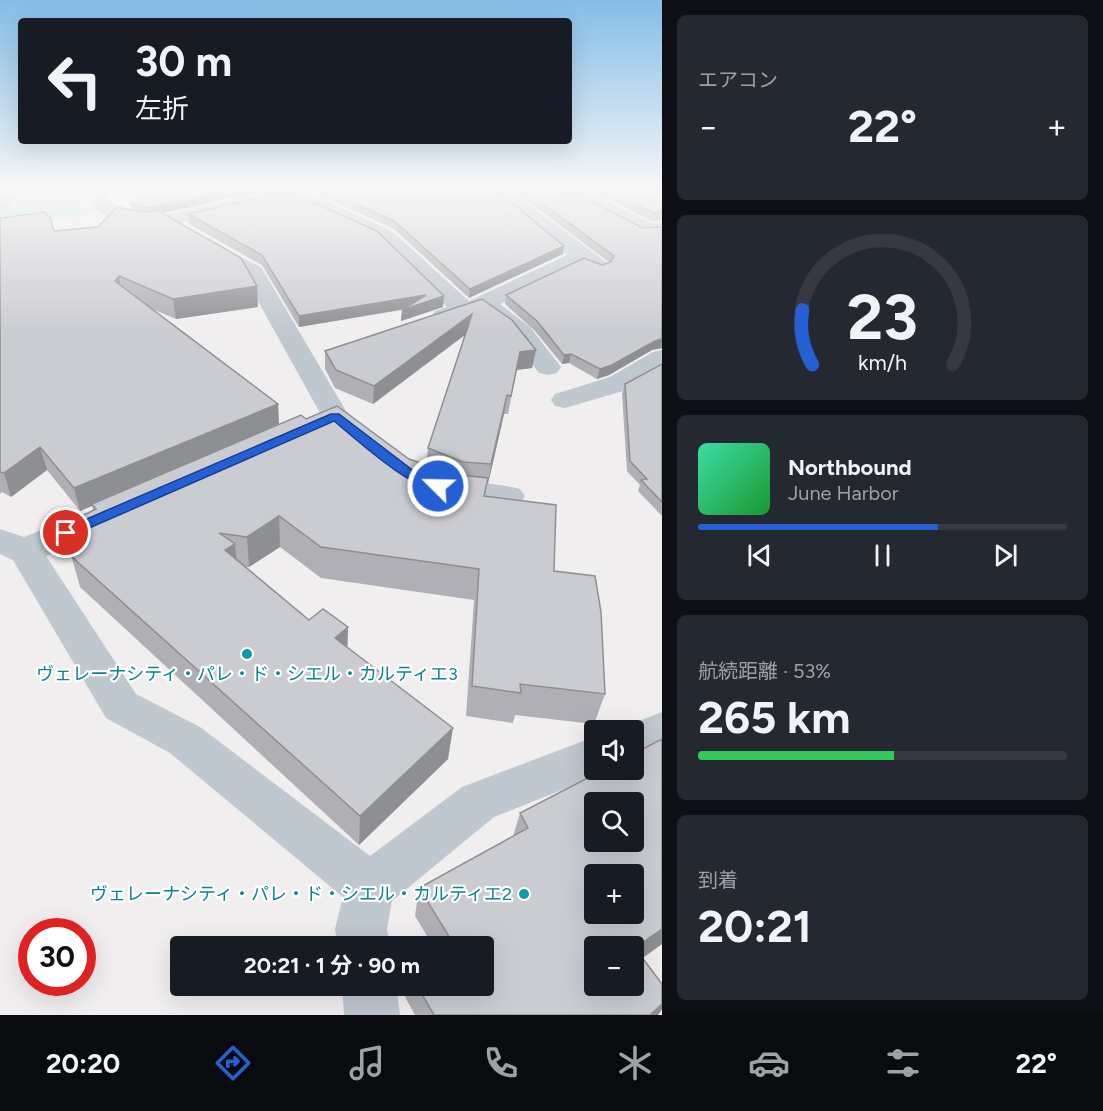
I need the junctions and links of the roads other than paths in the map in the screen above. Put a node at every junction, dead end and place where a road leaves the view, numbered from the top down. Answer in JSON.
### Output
{"nodes":[{"id":1,"x":195,"y":238,"type":"edge"},
{"id":2,"x":388,"y":238,"type":"edge"},
{"id":3,"x":562,"y":238,"type":"edge"},
{"id":4,"x":474,"y":306,"type":"junction"},
{"id":5,"x":423,"y":324,"type":"edge"},
{"id":6,"x":662,"y":358,"type":"edge"},
{"id":7,"x":548,"y":367,"type":"dead end"},
{"id":8,"x":565,"y":400,"type":"dead end"},
{"id":9,"x":335,"y":416,"type":"junction"},
{"id":10,"x":303,"y":430,"type":"edge"},
{"id":11,"x":382,"y":452,"type":"edge"},
{"id":12,"x":419,"y":480,"type":"edge"},
{"id":13,"x":509,"y":496,"type":"dead end"},
{"id":14,"x":132,"y":505,"type":"edge"},
{"id":15,"x":12,"y":546,"type":"edge"},
{"id":16,"x":662,"y":731,"type":"edge"},
{"id":17,"x":644,"y":738,"type":"edge"},
{"id":18,"x":584,"y":761,"type":"edge"},
{"id":19,"x":370,"y":886,"type":"junction"},
{"id":20,"x":363,"y":936,"type":"edge"},
{"id":21,"x":370,"y":996,"type":"edge"},
{"id":22,"x":372,"y":1015,"type":"edge"}],
"edges":[{"from":1,"to":9,"type":"street"},
{"from":2,"to":4,"type":"street"},
{"from":3,"to":4,"type":"street"},
{"from":4,"to":5,"type":"street"},
{"from":4,"to":7,"type":"street"},
{"from":6,"to":8,"type":"street"},
{"from":9,"to":10,"type":"street"},
{"from":9,"to":11,"type":"street"},
{"from":12,"to":13,"type":"street"},
{"from":14,"to":15,"type":"street"},
{"from":15,"to":19,"type":"street"},
{"from":16,"to":17,"type":"street"},
{"from":18,"to":19,"type":"street"},
{"from":19,"to":20,"type":"street"},
{"from":21,"to":22,"type":"street"}]}
